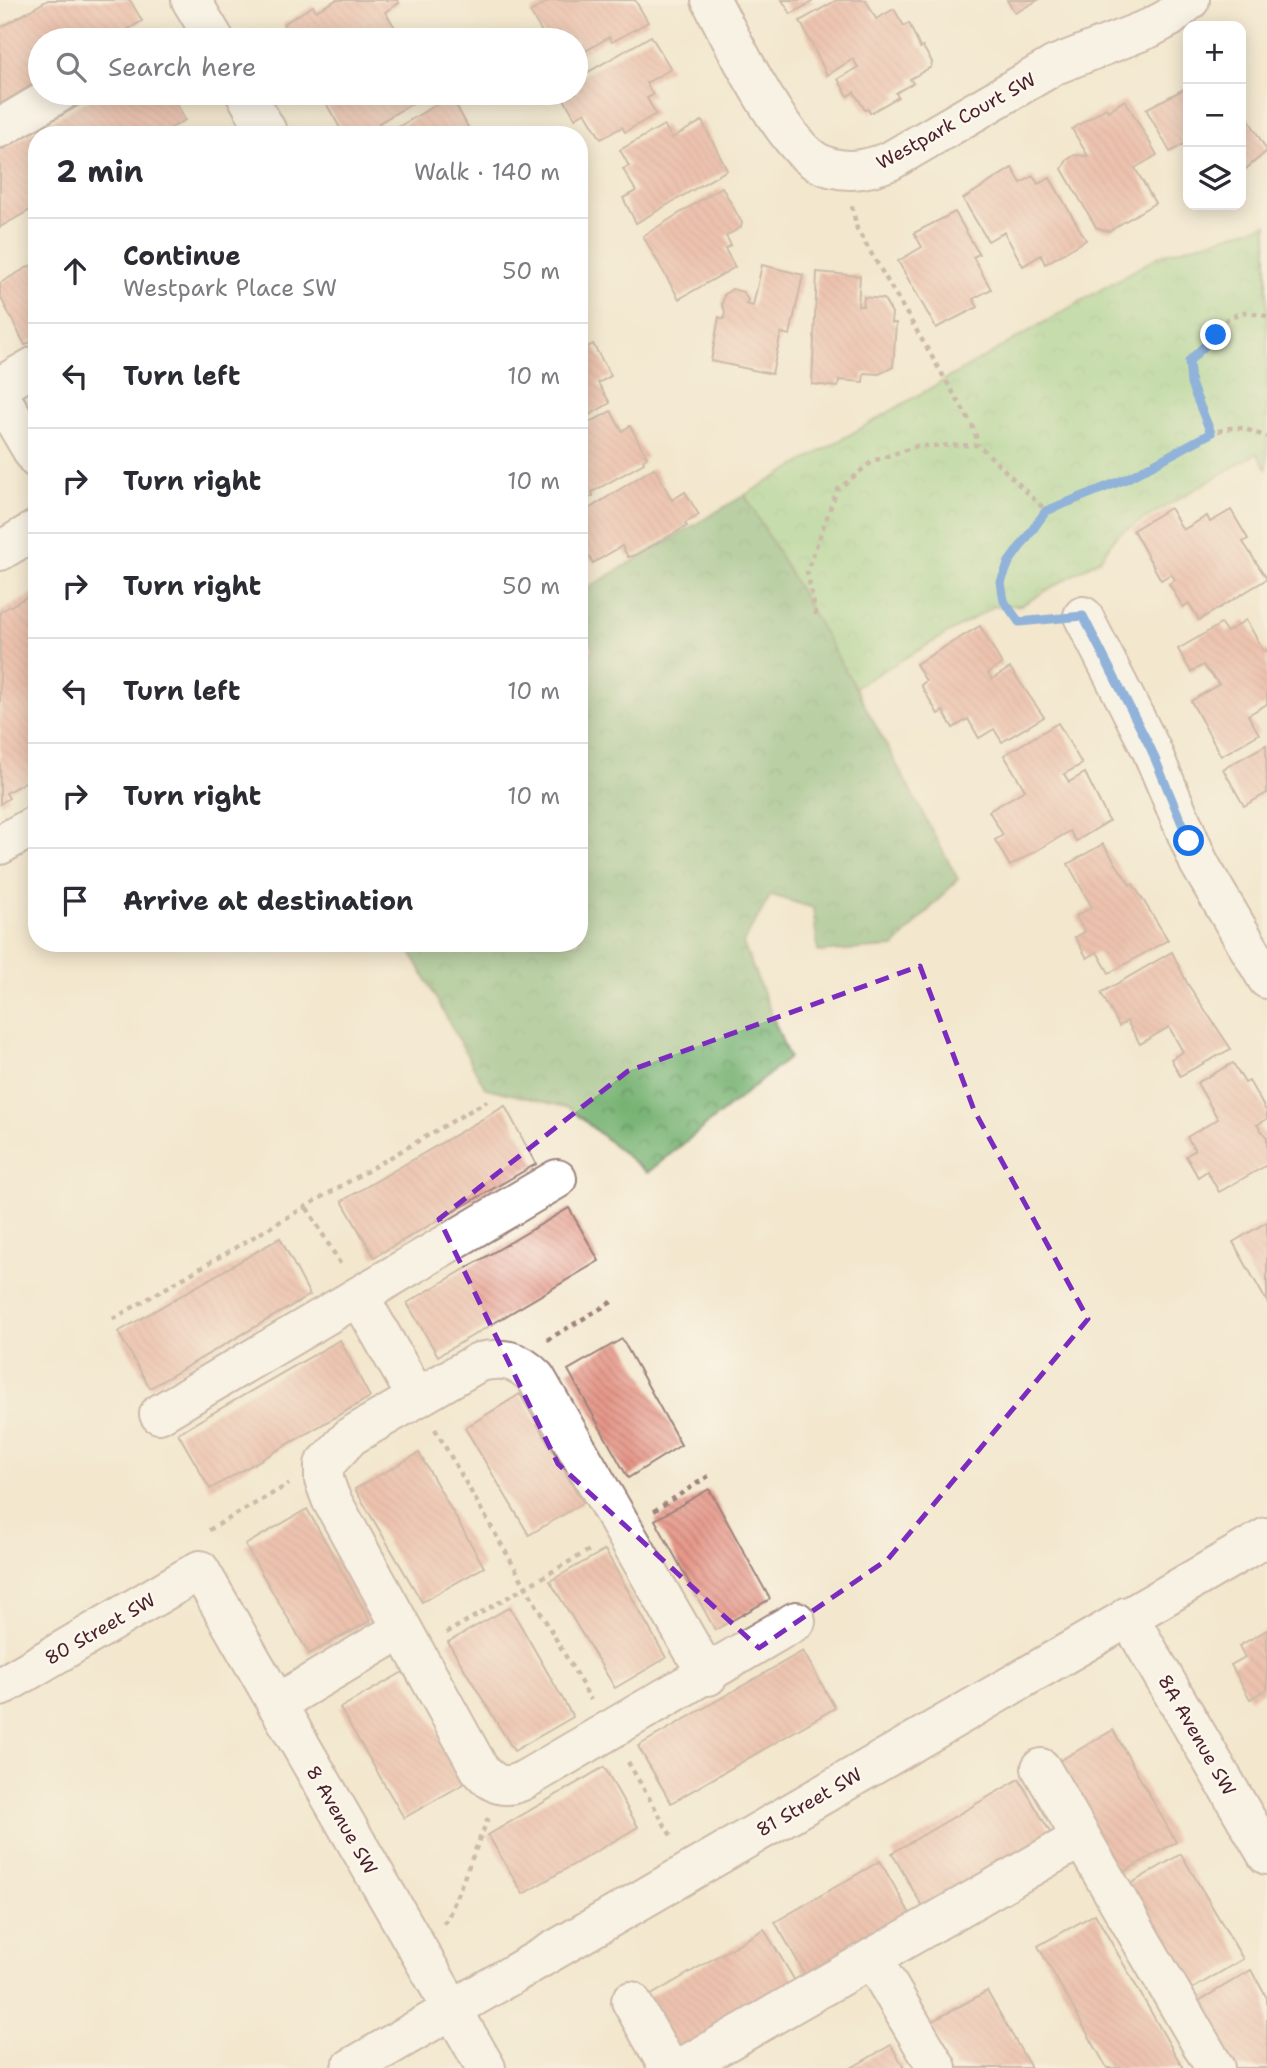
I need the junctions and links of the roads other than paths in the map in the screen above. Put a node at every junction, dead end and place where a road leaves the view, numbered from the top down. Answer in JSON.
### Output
{"nodes":[{"id":1,"x":191,"y":0,"type":"edge"},
{"id":2,"x":711,"y":0,"type":"edge"},
{"id":3,"x":1190,"y":0,"type":"edge"},
{"id":4,"x":208,"y":28,"type":"edge"},
{"id":5,"x":39,"y":105,"type":"edge"},
{"id":6,"x":252,"y":105,"type":"edge"},
{"id":7,"x":264,"y":126,"type":"edge"},
{"id":8,"x":0,"y":128,"type":"edge"},
{"id":9,"x":28,"y":370,"type":"edge"},
{"id":10,"x":0,"y":386,"type":"edge"},
{"id":11,"x":0,"y":396,"type":"edge"},
{"id":12,"x":28,"y":444,"type":"edge"},
{"id":13,"x":28,"y":534,"type":"edge"},
{"id":14,"x":0,"y":551,"type":"edge"},
{"id":15,"x":1083,"y":616,"type":"road end"},
{"id":16,"x":28,"y":829,"type":"edge"},
{"id":17,"x":0,"y":845,"type":"edge"},
{"id":18,"x":1267,"y":979,"type":"edge"},
{"id":19,"x":557,"y":1179,"type":"dead end"},
{"id":20,"x":359,"y":1296,"type":"junction"},
{"id":21,"x":417,"y":1398,"type":"junction"},
{"id":22,"x":159,"y":1414,"type":"dead end"},
{"id":23,"x":1267,"y":1537,"type":"edge"},
{"id":24,"x":200,"y":1570,"type":"joint"},
{"id":25,"x":1128,"y":1616,"type":"junction"},
{"id":26,"x":796,"y":1621,"type":"dead end"},
{"id":27,"x":408,"y":1641,"type":"junction"},
{"id":28,"x":708,"y":1676,"type":"junction"},
{"id":29,"x":0,"y":1686,"type":"edge"},
{"id":30,"x":276,"y":1704,"type":"junction"},
{"id":31,"x":1041,"y":1768,"type":"dead end"},
{"id":32,"x":1081,"y":1838,"type":"junction"},
{"id":33,"x":1267,"y":1854,"type":"edge"},
{"id":34,"x":872,"y":1958,"type":"junction"},
{"id":35,"x":631,"y":2001,"type":"dead end"},
{"id":36,"x":452,"y":2010,"type":"junction"},
{"id":37,"x":351,"y":2068,"type":"edge"},
{"id":38,"x":486,"y":2068,"type":"edge"},
{"id":39,"x":669,"y":2068,"type":"edge"},
{"id":40,"x":681,"y":2068,"type":"edge"},
{"id":41,"x":937,"y":2068,"type":"edge"},
{"id":42,"x":1215,"y":2068,"type":"edge"}],
"edges":[{"from":1,"to":4,"type":"street"},
{"from":2,"to":3,"type":"street","name":"Westpark Court SW"},
{"from":5,"to":8,"type":"street"},
{"from":6,"to":7,"type":"street"},
{"from":9,"to":10,"type":"street"},
{"from":11,"to":12,"type":"street"},
{"from":13,"to":14,"type":"street"},
{"from":15,"to":18,"type":"street"},
{"from":16,"to":17,"type":"street"},
{"from":19,"to":20,"type":"street"},
{"from":20,"to":21,"type":"street"},
{"from":20,"to":22,"type":"street"},
{"from":21,"to":27,"type":"street"},
{"from":21,"to":28,"type":"street"},
{"from":23,"to":25,"type":"street","name":"81 Street SW"},
{"from":24,"to":29,"type":"street","name":"80 Street SW"},
{"from":24,"to":30,"type":"street","name":"8 Avenue SW"},
{"from":25,"to":33,"type":"street","name":"8A Avenue SW"},
{"from":25,"to":36,"type":"street","name":"81 Street SW"},
{"from":26,"to":28,"type":"street"},
{"from":27,"to":28,"type":"street"},
{"from":27,"to":30,"type":"street"},
{"from":30,"to":36,"type":"street","name":"8 Avenue SW"},
{"from":31,"to":32,"type":"street"},
{"from":32,"to":34,"type":"street"},
{"from":32,"to":42,"type":"street"},
{"from":34,"to":40,"type":"street"},
{"from":34,"to":41,"type":"street"},
{"from":35,"to":39,"type":"street"},
{"from":36,"to":37,"type":"street","name":"81 Street SW"},
{"from":36,"to":38,"type":"street","name":"8 Avenue SW"}]}
